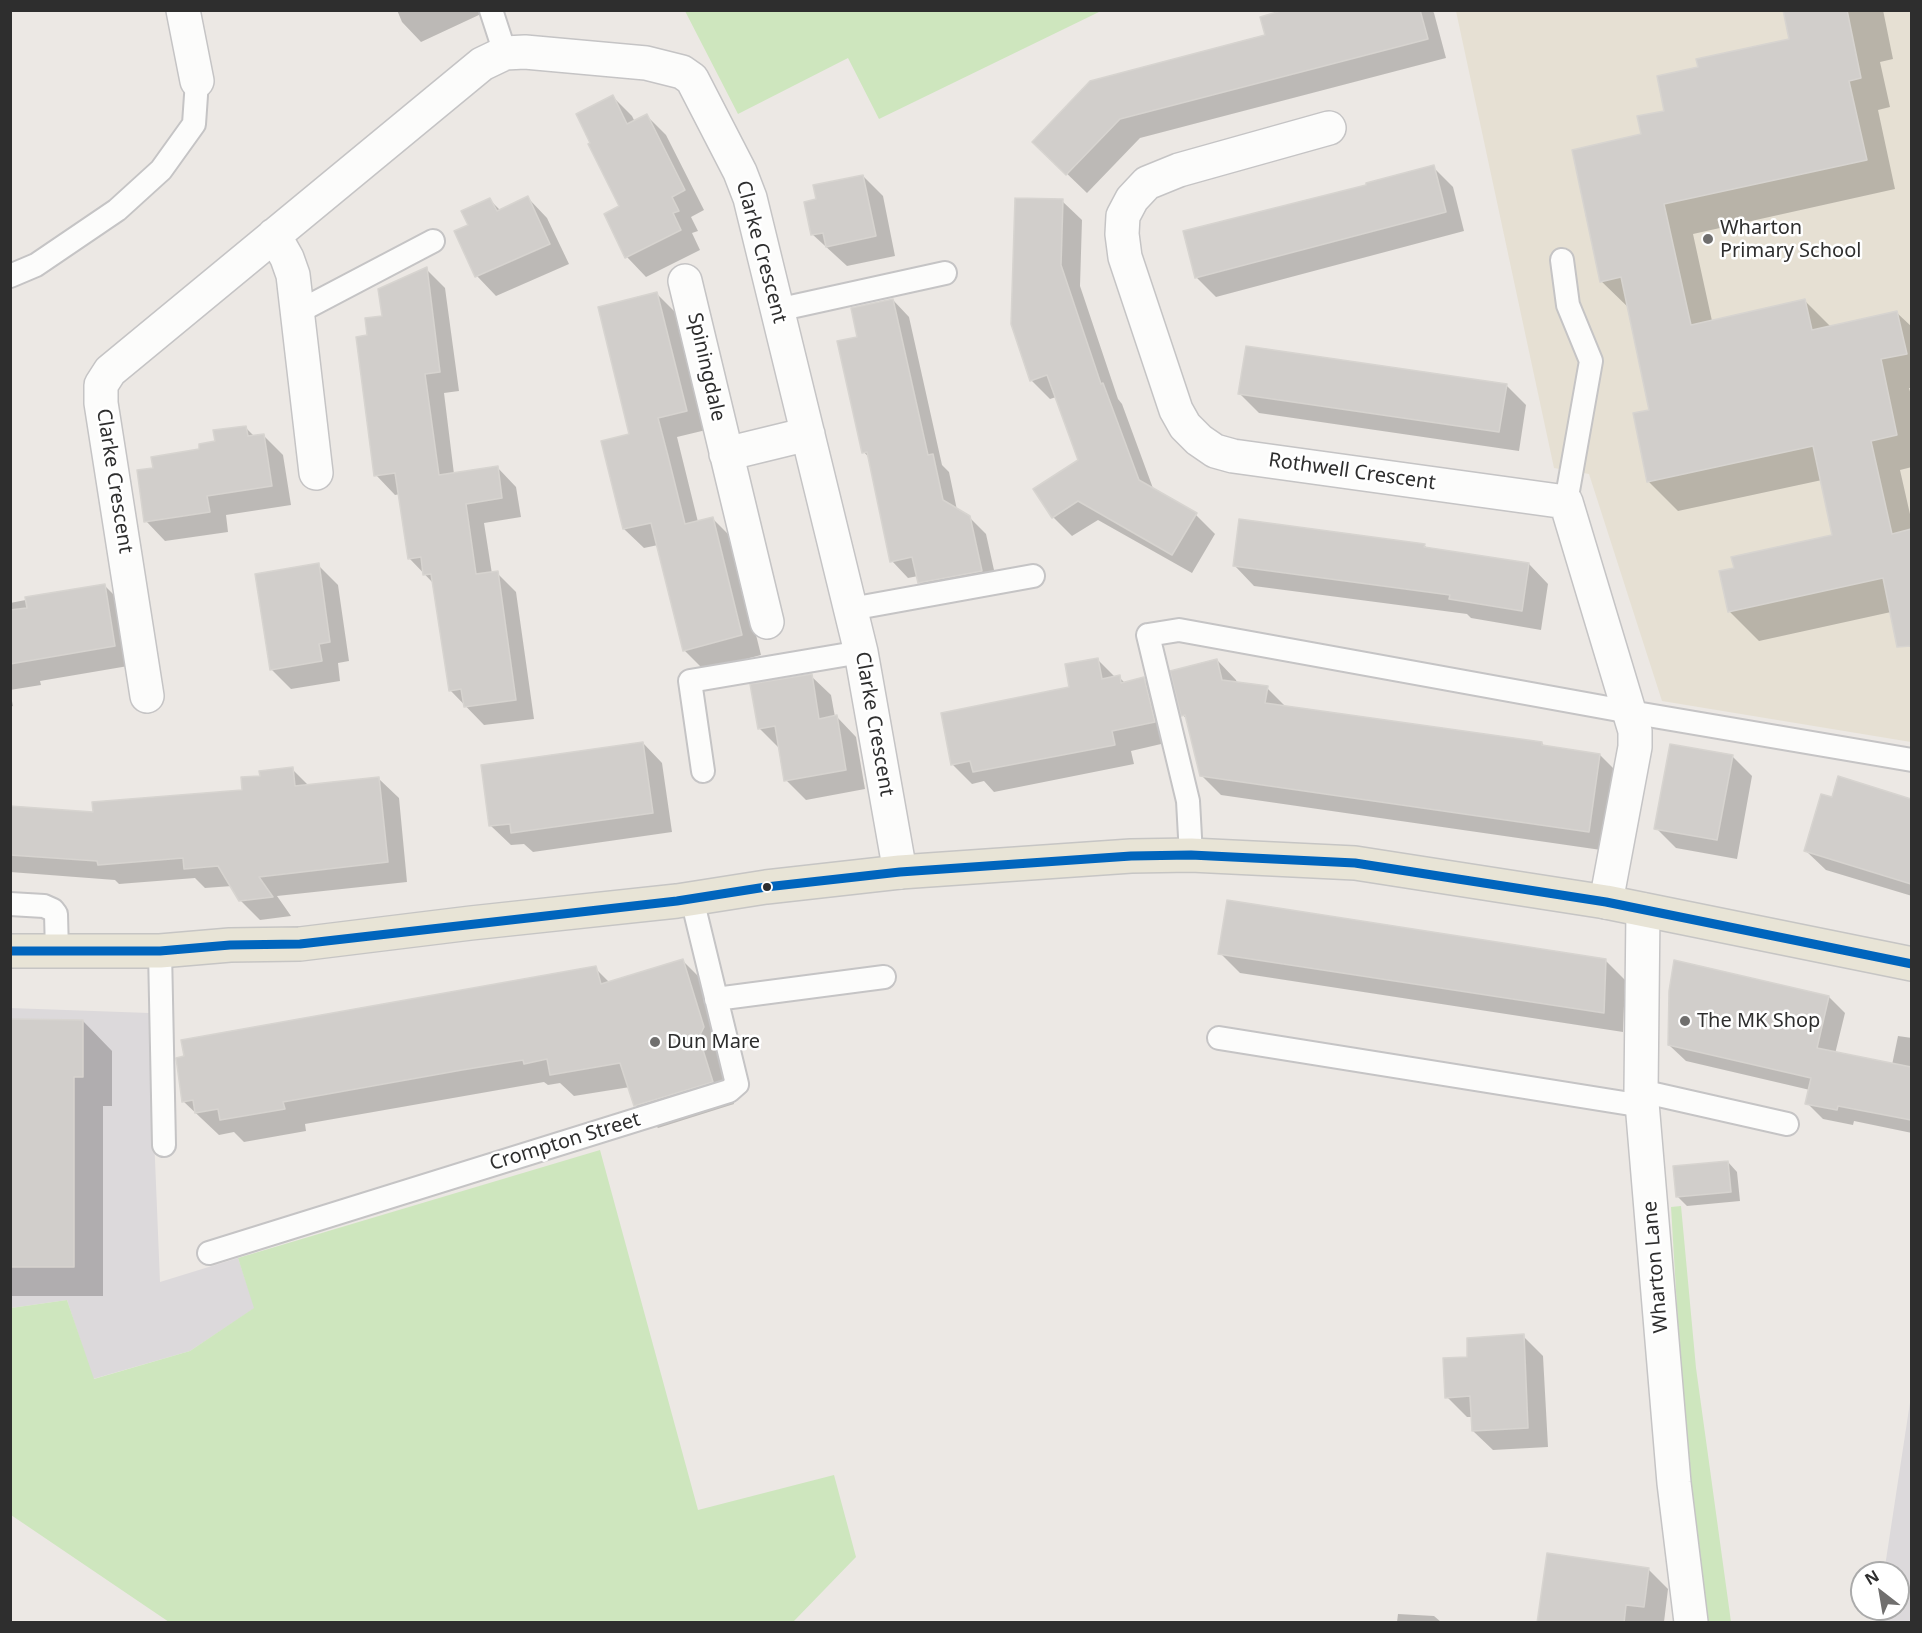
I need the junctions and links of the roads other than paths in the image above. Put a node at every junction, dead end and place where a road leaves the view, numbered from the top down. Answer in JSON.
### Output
{"nodes":[{"id":1,"x":183,"y":10,"type":"edge"},
{"id":2,"x":491,"y":10,"type":"edge"},
{"id":3,"x":505,"y":53,"type":"junction"},
{"id":4,"x":197,"y":81,"type":"joint"},
{"id":5,"x":1329,"y":128,"type":"dead end"},
{"id":6,"x":274,"y":235,"type":"junction"},
{"id":7,"x":433,"y":241,"type":"dead end"},
{"id":8,"x":1562,"y":260,"type":"dead end"},
{"id":9,"x":945,"y":273,"type":"dead end"},
{"id":10,"x":10,"y":276,"type":"edge"},
{"id":11,"x":685,"y":281,"type":"dead end"},
{"id":12,"x":777,"y":310,"type":"junction"},
{"id":13,"x":298,"y":312,"type":"junction"},
{"id":14,"x":808,"y":434,"type":"junction"},
{"id":15,"x":726,"y":454,"type":"junction"},
{"id":16,"x":316,"y":473,"type":"dead end"},
{"id":17,"x":1566,"y":502,"type":"junction"},
{"id":18,"x":1033,"y":576,"type":"dead end"},
{"id":19,"x":851,"y":609,"type":"junction"},
{"id":20,"x":767,"y":622,"type":"dead end"},
{"id":21,"x":861,"y":652,"type":"junction"},
{"id":22,"x":147,"y":696,"type":"dead end"},
{"id":23,"x":1630,"y":712,"type":"junction"},
{"id":24,"x":1911,"y":760,"type":"edge"},
{"id":25,"x":703,"y":771,"type":"dead end"},
{"id":26,"x":1191,"y":855,"type":"junction"},
{"id":27,"x":900,"y":872,"type":"junction"},
{"id":28,"x":692,"y":899,"type":"junction"},
{"id":29,"x":1606,"y":902,"type":"junction"},
{"id":30,"x":10,"y":904,"type":"edge"},
{"id":31,"x":1643,"y":910,"type":"junction"},
{"id":32,"x":10,"y":951,"type":"edge"},
{"id":33,"x":160,"y":951,"type":"junction"},
{"id":34,"x":57,"y":952,"type":"junction"},
{"id":35,"x":1911,"y":964,"type":"edge"},
{"id":36,"x":884,"y":977,"type":"dead end"},
{"id":37,"x":716,"y":999,"type":"junction"},
{"id":38,"x":1219,"y":1038,"type":"dead end"},
{"id":39,"x":1642,"y":1099,"type":"junction"},
{"id":40,"x":1787,"y":1124,"type":"dead end"},
{"id":41,"x":164,"y":1145,"type":"dead end"},
{"id":42,"x":209,"y":1253,"type":"dead end"},
{"id":43,"x":1691,"y":1623,"type":"edge"}],
"edges":[{"from":1,"to":4,"type":"street"},
{"from":2,"to":3,"type":"lane"},
{"from":3,"to":6,"type":"street","name":"Clarke Crescent"},
{"from":3,"to":12,"type":"street","name":"Clarke Crescent"},
{"from":4,"to":10,"type":"lane"},
{"from":5,"to":17,"type":"street","name":"Rothwell Crescent"},
{"from":6,"to":13,"type":"street"},
{"from":6,"to":22,"type":"street","name":"Clarke Crescent"},
{"from":7,"to":13,"type":"lane"},
{"from":8,"to":17,"type":"lane"},
{"from":9,"to":12,"type":"lane"},
{"from":11,"to":15,"type":"street","name":"Spiningdale"},
{"from":12,"to":14,"type":"street","name":"Clarke Crescent"},
{"from":13,"to":16,"type":"street"},
{"from":14,"to":15,"type":"street"},
{"from":14,"to":19,"type":"street","name":"Clarke Crescent"},
{"from":15,"to":20,"type":"street","name":"Spiningdale"},
{"from":17,"to":23,"type":"street"},
{"from":18,"to":19,"type":"lane"},
{"from":19,"to":21,"type":"street","name":"Clarke Crescent"},
{"from":21,"to":25,"type":"lane"},
{"from":21,"to":27,"type":"street","name":"Clarke Crescent"},
{"from":23,"to":24,"type":"lane"},
{"from":23,"to":26,"type":"lane"},
{"from":23,"to":29,"type":"street"},
{"from":26,"to":27,"type":"main road"},
{"from":26,"to":29,"type":"main road"},
{"from":27,"to":28,"type":"main road"},
{"from":28,"to":33,"type":"main road"},
{"from":28,"to":37,"type":"lane","name":"Crompton Street"},
{"from":29,"to":31,"type":"main road"},
{"from":30,"to":34,"type":"lane"},
{"from":31,"to":35,"type":"main road"},
{"from":31,"to":39,"type":"street","name":"Wharton Lane"},
{"from":32,"to":34,"type":"main road"},
{"from":33,"to":34,"type":"main road"},
{"from":33,"to":41,"type":"lane"},
{"from":36,"to":37,"type":"lane"},
{"from":37,"to":42,"type":"lane","name":"Crompton Street"},
{"from":38,"to":39,"type":"lane"},
{"from":39,"to":40,"type":"lane"},
{"from":39,"to":43,"type":"street","name":"Wharton Lane"}]}
